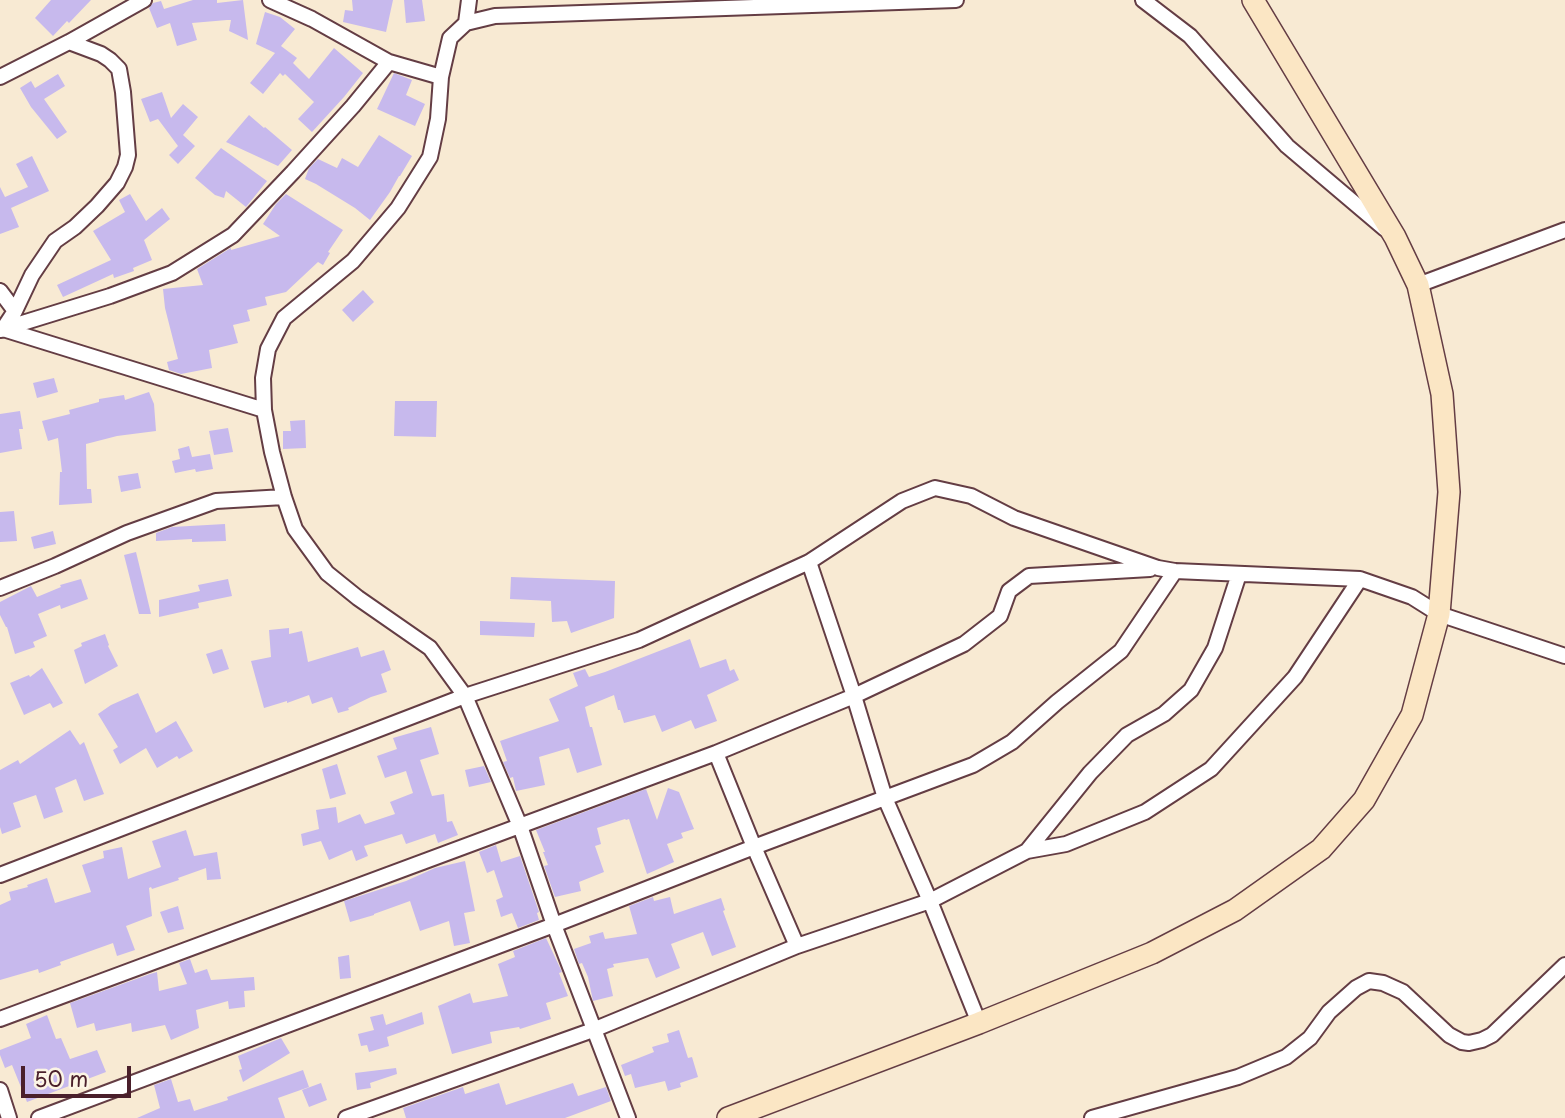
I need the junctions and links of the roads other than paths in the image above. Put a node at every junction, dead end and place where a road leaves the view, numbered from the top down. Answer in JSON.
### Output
{"nodes":[{"id":1,"x":144,"y":0,"type":"edge"},
{"id":2,"x":270,"y":0,"type":"edge"},
{"id":3,"x":469,"y":0,"type":"edge"},
{"id":4,"x":956,"y":0,"type":"edge"},
{"id":5,"x":1143,"y":0,"type":"edge"},
{"id":6,"x":1253,"y":0,"type":"edge"},
{"id":7,"x":466,"y":23,"type":"junction"},
{"id":8,"x":69,"y":42,"type":"junction"},
{"id":9,"x":389,"y":62,"type":"junction"},
{"id":10,"x":0,"y":77,"type":"edge"},
{"id":11,"x":441,"y":78,"type":"junction"},
{"id":12,"x":1565,"y":230,"type":"edge"},
{"id":13,"x":1395,"y":237,"type":"junction"},
{"id":14,"x":1418,"y":285,"type":"junction"},
{"id":15,"x":0,"y":291,"type":"edge"},
{"id":16,"x":15,"y":311,"type":"junction"},
{"id":17,"x":2,"y":330,"type":"edge"},
{"id":18,"x":264,"y":410,"type":"junction"},
{"id":19,"x":284,"y":497,"type":"junction"},
{"id":20,"x":809,"y":562,"type":"junction"},
{"id":21,"x":1158,"y":568,"type":"junction"},
{"id":22,"x":1175,"y":571,"type":"junction"},
{"id":23,"x":1239,"y":573,"type":"junction"},
{"id":24,"x":1360,"y":579,"type":"junction"},
{"id":25,"x":0,"y":588,"type":"edge"},
{"id":26,"x":1439,"y":614,"type":"junction"},
{"id":27,"x":1565,"y":656,"type":"edge"},
{"id":28,"x":465,"y":696,"type":"junction"},
{"id":29,"x":854,"y":696,"type":"junction"},
{"id":30,"x":716,"y":753,"type":"junction"},
{"id":31,"x":885,"y":798,"type":"junction"},
{"id":32,"x":520,"y":826,"type":"junction"},
{"id":33,"x":754,"y":847,"type":"junction"},
{"id":34,"x":1027,"y":851,"type":"junction"},
{"id":35,"x":0,"y":875,"type":"edge"},
{"id":36,"x":930,"y":901,"type":"junction"},
{"id":37,"x":554,"y":925,"type":"junction"},
{"id":38,"x":797,"y":946,"type":"junction"},
{"id":39,"x":1565,"y":965,"type":"edge"},
{"id":40,"x":0,"y":1019,"type":"edge"},
{"id":41,"x":979,"y":1023,"type":"junction"},
{"id":42,"x":593,"y":1030,"type":"junction"},
{"id":43,"x":0,"y":1090,"type":"edge"},
{"id":44,"x":9,"y":1118,"type":"edge"},
{"id":45,"x":39,"y":1118,"type":"edge"},
{"id":46,"x":346,"y":1118,"type":"edge"},
{"id":47,"x":628,"y":1118,"type":"edge"},
{"id":48,"x":727,"y":1118,"type":"edge"},
{"id":49,"x":1092,"y":1118,"type":"edge"}],
"edges":[{"from":1,"to":8,"type":"street"},
{"from":2,"to":9,"type":"street"},
{"from":3,"to":7,"type":"street"},
{"from":4,"to":7,"type":"street"},
{"from":5,"to":13,"type":"street"},
{"from":6,"to":13,"type":"street"},
{"from":7,"to":11,"type":"street"},
{"from":8,"to":10,"type":"street"},
{"from":8,"to":16,"type":"street"},
{"from":9,"to":11,"type":"street"},
{"from":9,"to":17,"type":"street"},
{"from":11,"to":18,"type":"street"},
{"from":12,"to":14,"type":"street"},
{"from":13,"to":14,"type":"street"},
{"from":14,"to":26,"type":"street"},
{"from":15,"to":16,"type":"street"},
{"from":16,"to":17,"type":"street"},
{"from":17,"to":18,"type":"street"},
{"from":18,"to":19,"type":"street"},
{"from":19,"to":25,"type":"street"},
{"from":19,"to":28,"type":"street"},
{"from":20,"to":21,"type":"street"},
{"from":20,"to":28,"type":"street"},
{"from":20,"to":29,"type":"street"},
{"from":21,"to":22,"type":"street"},
{"from":21,"to":29,"type":"street"},
{"from":22,"to":23,"type":"street"},
{"from":22,"to":31,"type":"street"},
{"from":23,"to":24,"type":"street"},
{"from":23,"to":34,"type":"street"},
{"from":24,"to":26,"type":"street"},
{"from":24,"to":34,"type":"street"},
{"from":26,"to":27,"type":"street"},
{"from":26,"to":41,"type":"street"},
{"from":28,"to":32,"type":"street"},
{"from":28,"to":35,"type":"street"},
{"from":29,"to":30,"type":"street"},
{"from":29,"to":31,"type":"street"},
{"from":30,"to":32,"type":"street"},
{"from":30,"to":33,"type":"street"},
{"from":31,"to":33,"type":"street"},
{"from":31,"to":36,"type":"street"},
{"from":32,"to":37,"type":"street"},
{"from":32,"to":40,"type":"street"},
{"from":33,"to":37,"type":"street"},
{"from":33,"to":38,"type":"street"},
{"from":34,"to":36,"type":"street"},
{"from":36,"to":38,"type":"street"},
{"from":36,"to":41,"type":"street"},
{"from":37,"to":42,"type":"street"},
{"from":37,"to":45,"type":"street"},
{"from":38,"to":42,"type":"street"},
{"from":39,"to":49,"type":"street"},
{"from":41,"to":48,"type":"street"},
{"from":42,"to":46,"type":"street"},
{"from":42,"to":47,"type":"street"},
{"from":43,"to":44,"type":"street"}]}
